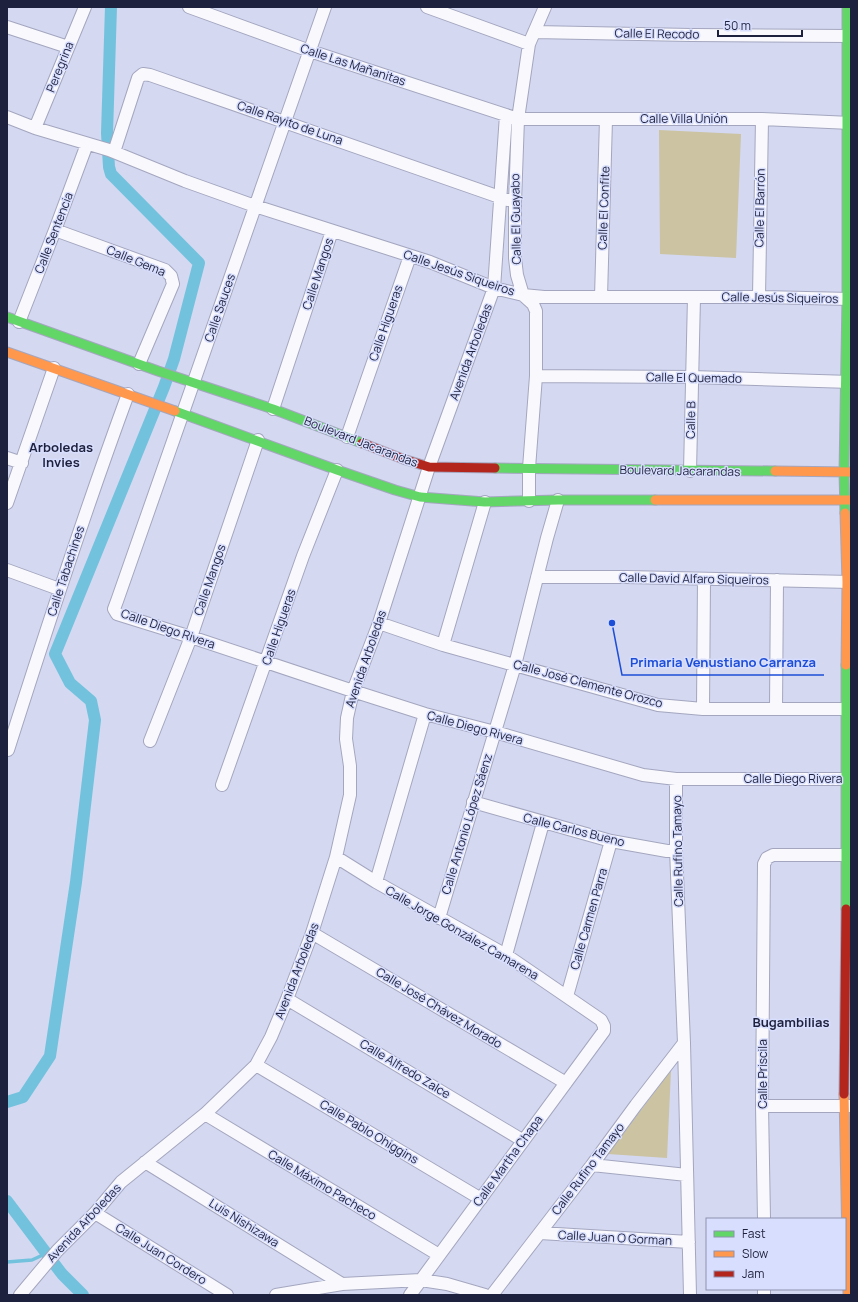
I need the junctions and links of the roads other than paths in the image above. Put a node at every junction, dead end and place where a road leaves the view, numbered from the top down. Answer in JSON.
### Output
{"nodes":[{"id":1,"x":84,"y":7,"type":"edge"},
{"id":2,"x":189,"y":7,"type":"edge"},
{"id":3,"x":325,"y":7,"type":"edge"},
{"id":4,"x":428,"y":7,"type":"edge"},
{"id":5,"x":545,"y":7,"type":"edge"},
{"id":6,"x":847,"y":7,"type":"edge"},
{"id":7,"x":7,"y":27,"type":"edge"},
{"id":8,"x":534,"y":32,"type":"junction"},
{"id":9,"x":849,"y":35,"type":"edge"},
{"id":10,"x":529,"y":44,"type":"junction"},
{"id":11,"x":68,"y":47,"type":"junction"},
{"id":12,"x":310,"y":51,"type":"junction"},
{"id":13,"x":506,"y":115,"type":"junction"},
{"id":14,"x":7,"y":118,"type":"edge"},
{"id":15,"x":518,"y":119,"type":"junction"},
{"id":16,"x":606,"y":119,"type":"junction"},
{"id":17,"x":762,"y":120,"type":"junction"},
{"id":18,"x":284,"y":122,"type":"junction"},
{"id":19,"x":849,"y":123,"type":"edge"},
{"id":20,"x":35,"y":128,"type":"junction"},
{"id":21,"x":87,"y":144,"type":"junction"},
{"id":22,"x":108,"y":150,"type":"junction"},
{"id":23,"x":501,"y":197,"type":"junction"},
{"id":24,"x":515,"y":202,"type":"junction"},
{"id":25,"x":256,"y":206,"type":"junction"},
{"id":26,"x":55,"y":230,"type":"junction"},
{"id":27,"x":332,"y":231,"type":"junction"},
{"id":28,"x":410,"y":256,"type":"junction"},
{"id":29,"x":494,"y":288,"type":"junction"},
{"id":30,"x":523,"y":295,"type":"junction"},
{"id":31,"x":601,"y":297,"type":"junction"},
{"id":32,"x":694,"y":297,"type":"junction"},
{"id":33,"x":758,"y":297,"type":"junction"},
{"id":34,"x":849,"y":298,"type":"edge"},
{"id":35,"x":7,"y":317,"type":"edge"},
{"id":36,"x":19,"y":322,"type":"junction"},
{"id":37,"x":7,"y":352,"type":"edge"},
{"id":38,"x":139,"y":364,"type":"junction"},
{"id":39,"x":54,"y":368,"type":"junction"},
{"id":40,"x":536,"y":376,"type":"junction"},
{"id":41,"x":692,"y":377,"type":"junction"},
{"id":42,"x":848,"y":382,"type":"edge"},
{"id":43,"x":193,"y":383,"type":"junction"},
{"id":44,"x":128,"y":394,"type":"junction"},
{"id":45,"x":273,"y":409,"type":"junction"},
{"id":46,"x":182,"y":414,"type":"junction"},
{"id":47,"x":347,"y":437,"type":"junction"},
{"id":48,"x":258,"y":440,"type":"junction"},
{"id":49,"x":7,"y":458,"type":"edge"},
{"id":50,"x":22,"y":463,"type":"junction"},
{"id":51,"x":429,"y":467,"type":"junction"},
{"id":52,"x":529,"y":468,"type":"junction"},
{"id":53,"x":337,"y":470,"type":"junction"},
{"id":54,"x":690,"y":471,"type":"junction"},
{"id":55,"x":847,"y":472,"type":"edge"},
{"id":56,"x":420,"y":497,"type":"junction"},
{"id":57,"x":558,"y":500,"type":"junction"},
{"id":58,"x":847,"y":500,"type":"edge"},
{"id":59,"x":529,"y":501,"type":"junction"},
{"id":60,"x":485,"y":502,"type":"junction"},
{"id":61,"x":7,"y":503,"type":"edge"},
{"id":62,"x":7,"y":570,"type":"edge"},
{"id":63,"x":537,"y":578,"type":"junction"},
{"id":64,"x":704,"y":579,"type":"junction"},
{"id":65,"x":777,"y":580,"type":"junction"},
{"id":66,"x":849,"y":582,"type":"edge"},
{"id":67,"x":60,"y":589,"type":"junction"},
{"id":68,"x":114,"y":609,"type":"joint"},
{"id":69,"x":379,"y":623,"type":"junction"},
{"id":70,"x":191,"y":637,"type":"junction"},
{"id":71,"x":443,"y":645,"type":"junction"},
{"id":72,"x":267,"y":662,"type":"junction"},
{"id":73,"x":515,"y":665,"type":"junction"},
{"id":74,"x":352,"y":691,"type":"junction"},
{"id":75,"x":703,"y":709,"type":"junction"},
{"id":76,"x":776,"y":709,"type":"junction"},
{"id":77,"x":848,"y":709,"type":"edge"},
{"id":78,"x":425,"y":714,"type":"junction"},
{"id":79,"x":495,"y":732,"type":"junction"},
{"id":80,"x":150,"y":741,"type":"dead end"},
{"id":81,"x":8,"y":750,"type":"dead end"},
{"id":82,"x":676,"y":779,"type":"junction"},
{"id":83,"x":848,"y":779,"type":"edge"},
{"id":84,"x":222,"y":786,"type":"dead end"},
{"id":85,"x":473,"y":802,"type":"junction"},
{"id":86,"x":543,"y":823,"type":"junction"},
{"id":87,"x":611,"y":841,"type":"junction"},
{"id":88,"x":676,"y":850,"type":"junction"},
{"id":89,"x":848,"y":855,"type":"edge"},
{"id":90,"x":336,"y":857,"type":"junction"},
{"id":91,"x":376,"y":882,"type":"junction"},
{"id":92,"x":439,"y":918,"type":"junction"},
{"id":93,"x":312,"y":933,"type":"junction"},
{"id":94,"x":849,"y":937,"type":"edge"},
{"id":95,"x":506,"y":955,"type":"junction"},
{"id":96,"x":567,"y":996,"type":"junction"},
{"id":97,"x":287,"y":998,"type":"junction"},
{"id":98,"x":848,"y":1022,"type":"edge"},
{"id":99,"x":604,"y":1026,"type":"joint"},
{"id":100,"x":684,"y":1043,"type":"junction"},
{"id":101,"x":256,"y":1065,"type":"junction"},
{"id":102,"x":566,"y":1083,"type":"junction"},
{"id":103,"x":762,"y":1106,"type":"junction"},
{"id":104,"x":848,"y":1106,"type":"edge"},
{"id":105,"x":205,"y":1114,"type":"junction"},
{"id":106,"x":522,"y":1140,"type":"junction"},
{"id":107,"x":145,"y":1162,"type":"junction"},
{"id":108,"x":592,"y":1165,"type":"junction"},
{"id":109,"x":687,"y":1175,"type":"junction"},
{"id":110,"x":848,"y":1189,"type":"edge"},
{"id":111,"x":481,"y":1199,"type":"junction"},
{"id":112,"x":95,"y":1213,"type":"junction"},
{"id":113,"x":764,"y":1218,"type":"edge"},
{"id":114,"x":540,"y":1233,"type":"junction"},
{"id":115,"x":689,"y":1242,"type":"junction"},
{"id":116,"x":439,"y":1255,"type":"junction"},
{"id":117,"x":421,"y":1280,"type":"junction"},
{"id":118,"x":342,"y":1284,"type":"junction"},
{"id":119,"x":848,"y":1294,"type":"edge"},
{"id":120,"x":20,"y":1295,"type":"edge"},
{"id":121,"x":227,"y":1295,"type":"edge"},
{"id":122,"x":276,"y":1295,"type":"edge"},
{"id":123,"x":410,"y":1295,"type":"edge"},
{"id":124,"x":485,"y":1295,"type":"edge"},
{"id":125,"x":492,"y":1295,"type":"edge"},
{"id":126,"x":690,"y":1295,"type":"edge"}],
"edges":[{"from":1,"to":11,"type":"street","name":"Peregrina"},
{"from":2,"to":12,"type":"street","name":"Calle Las Mañanitas"},
{"from":3,"to":12,"type":"street","name":"Calle Sauces"},
{"from":4,"to":10,"type":"street"},
{"from":5,"to":8,"type":"street","name":"Calle El Guayabo"},
{"from":6,"to":9,"type":"main road"},
{"from":7,"to":11,"type":"street"},
{"from":8,"to":9,"type":"street","name":"Calle El Recodo"},
{"from":8,"to":10,"type":"street","name":"Calle El Guayabo"},
{"from":9,"to":19,"type":"main road"},
{"from":10,"to":15,"type":"street","name":"Calle El Guayabo"},
{"from":11,"to":20,"type":"street","name":"Peregrina"},
{"from":12,"to":13,"type":"street","name":"Calle Las Mañanitas"},
{"from":12,"to":18,"type":"street","name":"Calle Sauces"},
{"from":13,"to":15,"type":"street","name":"Calle Las Mañanitas"},
{"from":13,"to":23,"type":"street","name":"Avenida Arboledas"},
{"from":14,"to":20,"type":"street","name":"Calle Jesús Siqueiros"},
{"from":15,"to":16,"type":"street","name":"Calle Villa Unión"},
{"from":15,"to":24,"type":"street","name":"Calle El Guayabo"},
{"from":16,"to":17,"type":"street","name":"Calle Villa Unión"},
{"from":16,"to":31,"type":"street","name":"Calle El Confite"},
{"from":17,"to":19,"type":"street","name":"Calle Villa Unión"},
{"from":17,"to":33,"type":"street","name":"Calle El Barrón"},
{"from":18,"to":22,"type":"street","name":"Calle Rayito de Luna"},
{"from":18,"to":23,"type":"street","name":"Calle Rayito de Luna"},
{"from":18,"to":25,"type":"street","name":"Calle Sauces"},
{"from":19,"to":34,"type":"main road"},
{"from":20,"to":21,"type":"street","name":"Calle Jesús Siqueiros"},
{"from":21,"to":22,"type":"street","name":"Calle Jesús Siqueiros"},
{"from":21,"to":26,"type":"street","name":"Calle Sentencia"},
{"from":22,"to":25,"type":"street","name":"Calle Jesús Siqueiros"},
{"from":23,"to":24,"type":"street","name":"Calle Rayito de Luna"},
{"from":23,"to":29,"type":"street","name":"Avenida Arboledas"},
{"from":24,"to":30,"type":"street","name":"Calle El Guayabo"},
{"from":25,"to":27,"type":"street","name":"Calle Jesús Siqueiros"},
{"from":25,"to":43,"type":"street","name":"Calle Sauces"},
{"from":26,"to":36,"type":"street","name":"Calle Sentencia"},
{"from":26,"to":38,"type":"street","name":"Calle Gema"},
{"from":27,"to":28,"type":"street","name":"Calle Jesús Siqueiros"},
{"from":27,"to":45,"type":"street","name":"Calle Mangos"},
{"from":28,"to":29,"type":"street","name":"Calle Jesús Siqueiros"},
{"from":28,"to":47,"type":"street","name":"Calle Higueras"},
{"from":29,"to":30,"type":"street","name":"Calle Jesús Siqueiros"},
{"from":29,"to":51,"type":"street","name":"Avenida Arboledas"},
{"from":30,"to":31,"type":"street","name":"Calle Jesús Siqueiros"},
{"from":30,"to":40,"type":"street","name":"Calle El Guayabo"},
{"from":31,"to":32,"type":"street","name":"Calle Jesús Siqueiros"},
{"from":32,"to":33,"type":"street","name":"Calle Jesús Siqueiros"},
{"from":32,"to":41,"type":"street","name":"Calle B"},
{"from":33,"to":34,"type":"street","name":"Calle Jesús Siqueiros"},
{"from":34,"to":42,"type":"main road"},
{"from":35,"to":36,"type":"main road","name":"Boulevard Jacarandas"},
{"from":36,"to":38,"type":"main road","name":"Boulevard Jacarandas"},
{"from":37,"to":39,"type":"main road"},
{"from":38,"to":43,"type":"main road","name":"Boulevard Jacarandas"},
{"from":39,"to":44,"type":"main road"},
{"from":39,"to":50,"type":"street"},
{"from":40,"to":41,"type":"street","name":"Calle El Quemado"},
{"from":40,"to":52,"type":"street","name":"Calle El Guayabo"},
{"from":41,"to":42,"type":"street","name":"Calle El Quemado"},
{"from":41,"to":54,"type":"street","name":"Calle B"},
{"from":42,"to":55,"type":"main road"},
{"from":43,"to":45,"type":"main road","name":"Boulevard Jacarandas"},
{"from":43,"to":46,"type":"street","name":"Calle Sauces"},
{"from":44,"to":46,"type":"main road"},
{"from":44,"to":67,"type":"street","name":"Calle Tabachines"},
{"from":45,"to":47,"type":"main road","name":"Boulevard Jacarandas"},
{"from":46,"to":48,"type":"main road"},
{"from":46,"to":68,"type":"street","name":"Calle Sauces"},
{"from":47,"to":51,"type":"main road","name":"Boulevard Jacarandas"},
{"from":48,"to":53,"type":"main road"},
{"from":48,"to":70,"type":"street","name":"Calle Mangos"},
{"from":49,"to":50,"type":"street"},
{"from":50,"to":61,"type":"street"},
{"from":51,"to":52,"type":"main road","name":"Boulevard Jacarandas"},
{"from":51,"to":56,"type":"street","name":"Avenida Arboledas"},
{"from":52,"to":54,"type":"main road","name":"Boulevard Jacarandas"},
{"from":52,"to":59,"type":"street","name":"Calle El Guayabo"},
{"from":53,"to":56,"type":"main road"},
{"from":53,"to":72,"type":"street","name":"Calle Higueras"},
{"from":54,"to":55,"type":"main road","name":"Boulevard Jacarandas"},
{"from":55,"to":58,"type":"main road"},
{"from":56,"to":60,"type":"main road"},
{"from":56,"to":69,"type":"street","name":"Avenida Arboledas"},
{"from":57,"to":58,"type":"main road"},
{"from":57,"to":59,"type":"main road"},
{"from":57,"to":63,"type":"street","name":"Calle Antonio López Sáenz"},
{"from":58,"to":66,"type":"main road"},
{"from":59,"to":60,"type":"main road"},
{"from":60,"to":71,"type":"street"},
{"from":62,"to":67,"type":"street"},
{"from":63,"to":64,"type":"street","name":"Calle David Alfaro Siqueiros"},
{"from":63,"to":73,"type":"street","name":"Calle Antonio López Sáenz"},
{"from":64,"to":65,"type":"street","name":"Calle David Alfaro Siqueiros"},
{"from":64,"to":75,"type":"street"},
{"from":65,"to":66,"type":"street","name":"Calle David Alfaro Siqueiros"},
{"from":65,"to":76,"type":"street"},
{"from":66,"to":77,"type":"main road"},
{"from":67,"to":81,"type":"street","name":"Calle Tabachines"},
{"from":68,"to":70,"type":"street","name":"Calle Diego Rivera"},
{"from":69,"to":71,"type":"street","name":"Calle José Clemente Orozco"},
{"from":69,"to":74,"type":"street","name":"Avenida Arboledas"},
{"from":70,"to":72,"type":"street","name":"Calle Diego Rivera"},
{"from":70,"to":80,"type":"street","name":"Calle Mangos"},
{"from":71,"to":73,"type":"street","name":"Calle José Clemente Orozco"},
{"from":72,"to":74,"type":"street","name":"Calle Diego Rivera"},
{"from":72,"to":84,"type":"street","name":"Calle Higueras"},
{"from":73,"to":75,"type":"street","name":"Calle José Clemente Orozco"},
{"from":73,"to":79,"type":"street","name":"Calle Antonio López Sáenz"},
{"from":74,"to":78,"type":"street","name":"Calle Diego Rivera"},
{"from":74,"to":90,"type":"street","name":"Avenida Arboledas"},
{"from":75,"to":76,"type":"street","name":"Calle José Clemente Orozco"},
{"from":76,"to":77,"type":"street","name":"Calle José Clemente Orozco"},
{"from":77,"to":83,"type":"main road"},
{"from":78,"to":79,"type":"street","name":"Calle Diego Rivera"},
{"from":78,"to":91,"type":"street"},
{"from":79,"to":82,"type":"street","name":"Calle Diego Rivera"},
{"from":79,"to":85,"type":"street","name":"Calle Antonio López Sáenz"},
{"from":82,"to":83,"type":"street","name":"Calle Diego Rivera"},
{"from":82,"to":88,"type":"street","name":"Calle Rufino Tamayo"},
{"from":83,"to":89,"type":"main road"},
{"from":85,"to":86,"type":"street","name":"Calle Carlos Bueno"},
{"from":85,"to":92,"type":"street","name":"Calle Antonio López Sáenz"},
{"from":86,"to":87,"type":"street","name":"Calle Carlos Bueno"},
{"from":86,"to":95,"type":"street"},
{"from":87,"to":88,"type":"street","name":"Calle Carlos Bueno"},
{"from":87,"to":96,"type":"street","name":"Calle Carmen Parra"},
{"from":88,"to":100,"type":"street","name":"Calle Rufino Tamayo"},
{"from":89,"to":94,"type":"main road"},
{"from":89,"to":103,"type":"street","name":"Calle Priscila"},
{"from":90,"to":91,"type":"street","name":"Calle Jorge González Camarena"},
{"from":90,"to":93,"type":"street","name":"Avenida Arboledas"},
{"from":91,"to":92,"type":"street","name":"Calle Jorge González Camarena"},
{"from":92,"to":95,"type":"street","name":"Calle Jorge González Camarena"},
{"from":93,"to":97,"type":"street","name":"Avenida Arboledas"},
{"from":93,"to":102,"type":"street","name":"Calle José Chávez Morado"},
{"from":94,"to":98,"type":"main road"},
{"from":95,"to":96,"type":"street","name":"Calle Jorge González Camarena"},
{"from":96,"to":99,"type":"street","name":"Calle Jorge González Camarena"},
{"from":97,"to":101,"type":"street","name":"Avenida Arboledas"},
{"from":97,"to":106,"type":"street","name":"Calle Alfredo Zalce"},
{"from":98,"to":104,"type":"main road"},
{"from":99,"to":102,"type":"street","name":"Calle Martha Chapa"},
{"from":100,"to":108,"type":"street","name":"Calle Rufino Tamayo"},
{"from":100,"to":109,"type":"street","name":"Calle Rufino Tamayo"},
{"from":101,"to":105,"type":"street","name":"Avenida Arboledas"},
{"from":101,"to":111,"type":"street","name":"Calle Pablo Ohiggins"},
{"from":102,"to":106,"type":"street","name":"Calle Martha Chapa"},
{"from":103,"to":104,"type":"street"},
{"from":103,"to":113,"type":"street","name":"Calle Priscila"},
{"from":104,"to":110,"type":"main road"},
{"from":105,"to":107,"type":"street","name":"Avenida Arboledas"},
{"from":105,"to":116,"type":"street","name":"Calle Máximo Pacheco"},
{"from":106,"to":111,"type":"street","name":"Calle Martha Chapa"},
{"from":107,"to":112,"type":"street","name":"Avenida Arboledas"},
{"from":107,"to":118,"type":"street","name":"Luis Nishizawa"},
{"from":108,"to":109,"type":"street"},
{"from":108,"to":114,"type":"street","name":"Calle Rufino Tamayo"},
{"from":109,"to":115,"type":"street","name":"Calle Rufino Tamayo"},
{"from":110,"to":119,"type":"main road"},
{"from":111,"to":116,"type":"street","name":"Calle Martha Chapa"},
{"from":112,"to":120,"type":"street","name":"Avenida Arboledas"},
{"from":112,"to":121,"type":"street","name":"Calle Juan Cordero"},
{"from":114,"to":115,"type":"street","name":"Calle Juan O Gorman"},
{"from":114,"to":125,"type":"street","name":"Calle Rufino Tamayo"},
{"from":115,"to":126,"type":"street","name":"Calle Rufino Tamayo"},
{"from":116,"to":117,"type":"street","name":"Calle Martha Chapa"},
{"from":117,"to":118,"type":"street"},
{"from":117,"to":123,"type":"street","name":"Calle Martha Chapa"},
{"from":117,"to":124,"type":"street"},
{"from":118,"to":122,"type":"street"}]}
